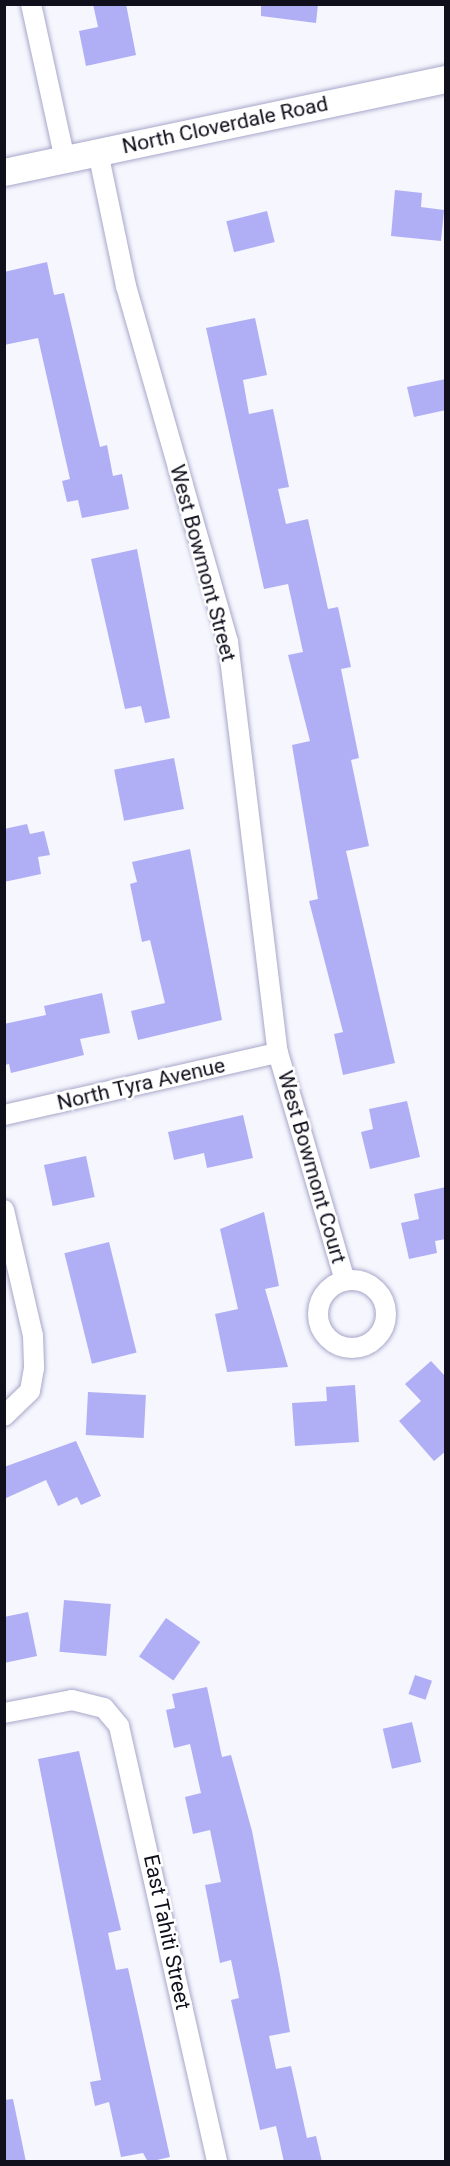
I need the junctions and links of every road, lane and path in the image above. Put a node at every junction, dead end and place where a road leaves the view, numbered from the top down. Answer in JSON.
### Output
{"nodes":[{"id":1,"x":31,"y":4,"type":"edge"},
{"id":2,"x":446,"y":79,"type":"edge"},
{"id":3,"x":98,"y":152,"type":"junction"},
{"id":4,"x":64,"y":160,"type":"junction"},
{"id":5,"x":4,"y":172,"type":"edge"},
{"id":6,"x":278,"y":1053,"type":"junction"},
{"id":7,"x":4,"y":1115,"type":"edge"},
{"id":8,"x":4,"y":1210,"type":"edge"},
{"id":9,"x":345,"y":1280,"type":"dead end"},
{"id":10,"x":4,"y":1416,"type":"edge"},
{"id":11,"x":4,"y":1713,"type":"edge"},
{"id":12,"x":217,"y":2162,"type":"edge"}],
"edges":[{"from":1,"to":4,"type":"street"},
{"from":2,"to":3,"type":"main road","name":"North Cloverdale Road"},
{"from":3,"to":4,"type":"main road","name":"North Cloverdale Road"},
{"from":3,"to":6,"type":"street","name":"West Bowmont Street"},
{"from":4,"to":5,"type":"main road","name":"North Cloverdale Road"},
{"from":6,"to":7,"type":"street","name":"North Tyra Avenue"},
{"from":6,"to":9,"type":"street","name":"West Bowmont Court"},
{"from":8,"to":10,"type":"street"},
{"from":11,"to":12,"type":"street","name":"East Tahiti Street"}]}
